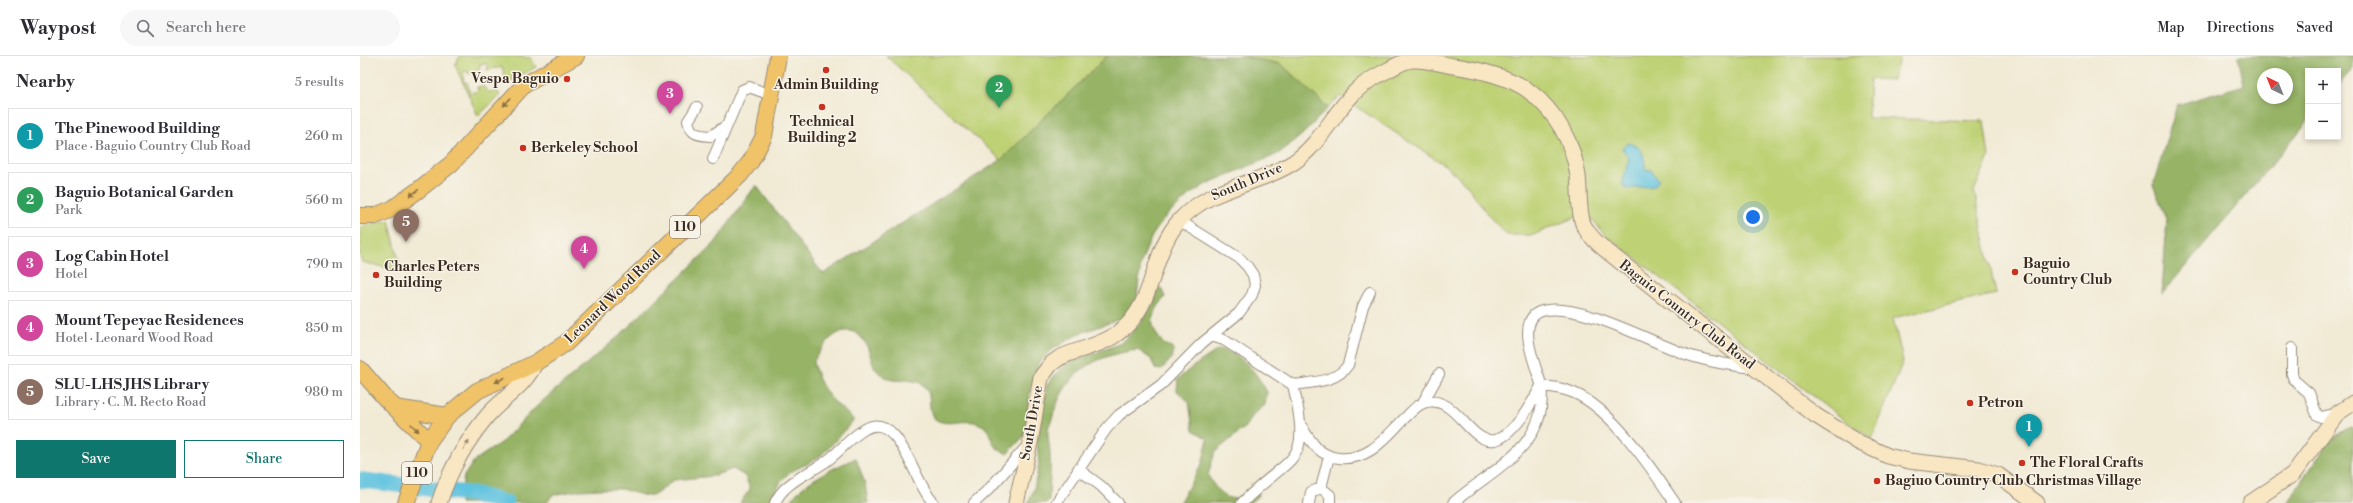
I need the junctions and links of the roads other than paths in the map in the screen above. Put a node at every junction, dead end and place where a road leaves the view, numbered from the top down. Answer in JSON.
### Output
{"nodes":[{"id":1,"x":572,"y":56,"type":"edge"},
{"id":2,"x":778,"y":56,"type":"edge"},
{"id":3,"x":1411,"y":58,"type":"edge"},
{"id":4,"x":771,"y":94,"type":"junction"},
{"id":5,"x":697,"y":107,"type":"dead end"},
{"id":6,"x":727,"y":125,"type":"junction"},
{"id":7,"x":713,"y":159,"type":"dead end"},
{"id":8,"x":360,"y":216,"type":"edge"},
{"id":9,"x":1180,"y":221,"type":"junction"},
{"id":10,"x":1370,"y":292,"type":"dead end"},
{"id":11,"x":1215,"y":333,"type":"junction"},
{"id":12,"x":2292,"y":348,"type":"dead end"},
{"id":13,"x":535,"y":362,"type":"junction"},
{"id":14,"x":1746,"y":365,"type":"junction"},
{"id":15,"x":360,"y":369,"type":"edge"},
{"id":16,"x":1439,"y":374,"type":"dead end"},
{"id":17,"x":1293,"y":385,"type":"junction"},
{"id":18,"x":1541,"y":386,"type":"junction"},
{"id":19,"x":2353,"y":403,"type":"edge"},
{"id":20,"x":1422,"y":404,"type":"junction"},
{"id":21,"x":395,"y":408,"type":"junction"},
{"id":22,"x":2338,"y":413,"type":"junction"},
{"id":23,"x":447,"y":416,"type":"junction"},
{"id":24,"x":1302,"y":427,"type":"junction"},
{"id":25,"x":429,"y":442,"type":"junction"},
{"id":26,"x":1030,"y":443,"type":"junction"},
{"id":27,"x":1298,"y":450,"type":"junction"},
{"id":28,"x":1325,"y":454,"type":"junction"},
{"id":29,"x":1078,"y":470,"type":"junction"},
{"id":30,"x":1321,"y":488,"type":"junction"},
{"id":31,"x":439,"y":502,"type":"edge"},
{"id":32,"x":406,"y":503,"type":"edge"},
{"id":33,"x":775,"y":503,"type":"edge"},
{"id":34,"x":934,"y":503,"type":"edge"},
{"id":35,"x":974,"y":503,"type":"edge"},
{"id":36,"x":1016,"y":503,"type":"edge"},
{"id":37,"x":1056,"y":503,"type":"edge"},
{"id":38,"x":1118,"y":503,"type":"edge"},
{"id":39,"x":1242,"y":503,"type":"edge"},
{"id":40,"x":1309,"y":503,"type":"edge"},
{"id":41,"x":1330,"y":503,"type":"edge"},
{"id":42,"x":1453,"y":503,"type":"edge"},
{"id":43,"x":1675,"y":503,"type":"edge"},
{"id":44,"x":2037,"y":503,"type":"edge"},
{"id":45,"x":2250,"y":503,"type":"edge"}],
"edges":[{"from":1,"to":8,"type":"main road","one_way":true},
{"from":2,"to":4,"type":"main road","name":"Leonard Wood Road","number":"110"},
{"from":3,"to":9,"type":"main road","name":"South Drive"},
{"from":3,"to":14,"type":"main road","name":"Baguio Country Club Road"},
{"from":4,"to":6,"type":"street"},
{"from":4,"to":13,"type":"main road","name":"Leonard Wood Road","number":"110"},
{"from":5,"to":6,"type":"street"},
{"from":6,"to":7,"type":"street"},
{"from":9,"to":11,"type":"street"},
{"from":9,"to":26,"type":"main road","name":"South Drive"},
{"from":10,"to":17,"type":"street"},
{"from":11,"to":17,"type":"street"},
{"from":11,"to":29,"type":"street"},
{"from":12,"to":22,"type":"street"},
{"from":13,"to":23,"type":"main road","name":"Leonard Wood Road","number":"110","one_way":true},
{"from":31,"to":13,"type":"main road","one_way":true},
{"from":14,"to":18,"type":"street"},
{"from":14,"to":44,"type":"main road","name":"Baguio Country Club Road"},
{"from":15,"to":21,"type":"main road"},
{"from":16,"to":20,"type":"street"},
{"from":17,"to":24,"type":"street"},
{"from":18,"to":20,"type":"street"},
{"from":18,"to":42,"type":"street"},
{"from":18,"to":43,"type":"street"},
{"from":19,"to":22,"type":"main road"},
{"from":20,"to":28,"type":"street"},
{"from":21,"to":23,"type":"main road"},
{"from":21,"to":25,"type":"main road","one_way":true},
{"from":22,"to":45,"type":"main road"},
{"from":23,"to":25,"type":"main road","name":"Leonard Wood Road","number":"110"},
{"from":24,"to":27,"type":"street"},
{"from":24,"to":28,"type":"street"},
{"from":25,"to":32,"type":"main road","name":"Leonard Wood Road","number":"110"},
{"from":26,"to":35,"type":"street"},
{"from":26,"to":36,"type":"main road","name":"South Drive"},
{"from":27,"to":28,"type":"street"},
{"from":27,"to":39,"type":"street"},
{"from":28,"to":30,"type":"street"},
{"from":29,"to":37,"type":"street"},
{"from":29,"to":38,"type":"street"},
{"from":30,"to":40,"type":"street"},
{"from":30,"to":41,"type":"street"},
{"from":33,"to":34,"type":"street"}]}
